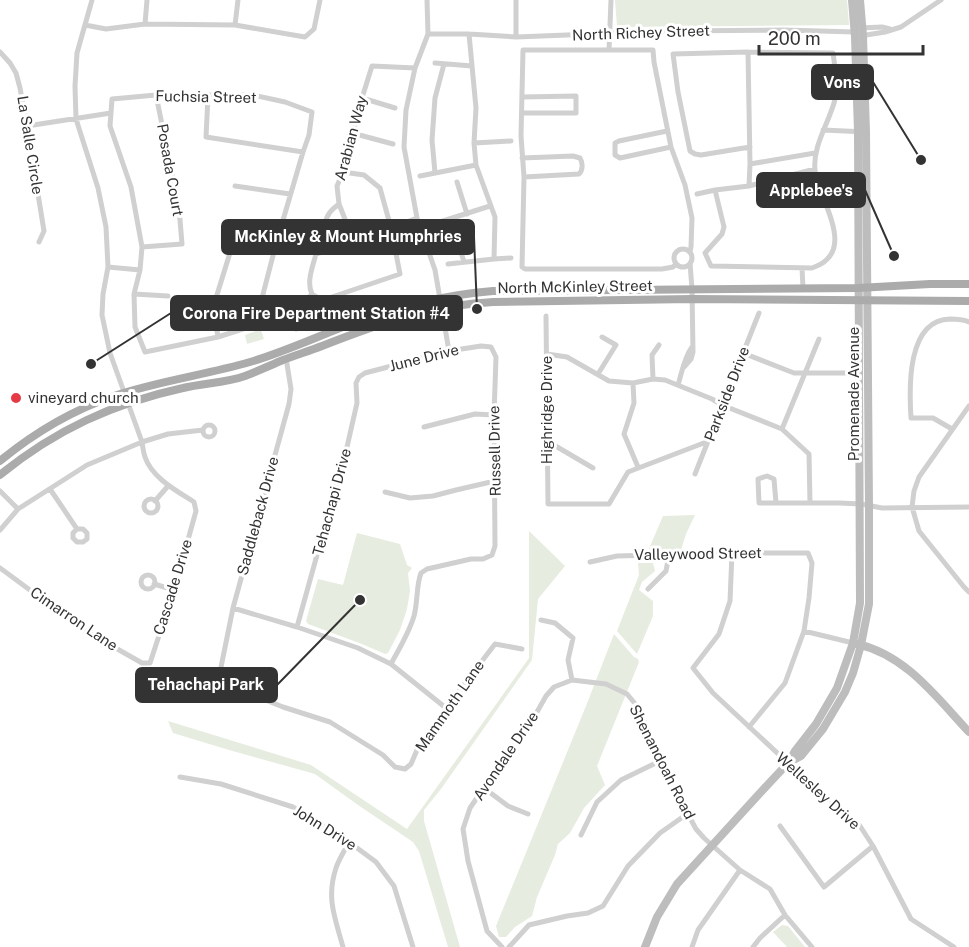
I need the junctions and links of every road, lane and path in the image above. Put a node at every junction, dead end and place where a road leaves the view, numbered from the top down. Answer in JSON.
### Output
{"nodes":[{"id":1,"x":92,"y":0,"type":"edge"},
{"id":2,"x":147,"y":0,"type":"edge"},
{"id":3,"x":238,"y":0,"type":"edge"},
{"id":4,"x":320,"y":0,"type":"edge"},
{"id":5,"x":427,"y":0,"type":"edge"},
{"id":6,"x":516,"y":0,"type":"edge"},
{"id":7,"x":611,"y":0,"type":"edge"},
{"id":8,"x":852,"y":0,"type":"edge"},
{"id":9,"x":860,"y":0,"type":"edge"},
{"id":10,"x":941,"y":0,"type":"edge"},
{"id":11,"x":930,"y":3,"type":"edge"},
{"id":12,"x":145,"y":24,"type":"junction"},
{"id":13,"x":85,"y":25,"type":"junction"},
{"id":14,"x":235,"y":25,"type":"junction"},
{"id":15,"x":858,"y":32,"type":"junction"},
{"id":16,"x":610,"y":33,"type":"junction"},
{"id":17,"x":428,"y":34,"type":"junction"},
{"id":18,"x":470,"y":34,"type":"junction"},
{"id":19,"x":516,"y":37,"type":"junction"},
{"id":20,"x":609,"y":50,"type":"junction"},
{"id":21,"x":0,"y":52,"type":"edge"},
{"id":22,"x":748,"y":52,"type":"junction"},
{"id":23,"x":435,"y":63,"type":"dead end"},
{"id":24,"x":444,"y":64,"type":"junction"},
{"id":25,"x":472,"y":66,"type":"junction"},
{"id":26,"x":415,"y":68,"type":"junction"},
{"id":27,"x":156,"y":95,"type":"junction"},
{"id":28,"x":208,"y":96,"type":"junction"},
{"id":29,"x":522,"y":96,"type":"junction"},
{"id":30,"x":362,"y":98,"type":"junction"},
{"id":31,"x":395,"y":108,"type":"dead end"},
{"id":32,"x":111,"y":113,"type":"junction"},
{"id":33,"x":522,"y":113,"type":"junction"},
{"id":34,"x":76,"y":119,"type":"junction"},
{"id":35,"x":27,"y":126,"type":"junction"},
{"id":36,"x":823,"y":130,"type":"junction"},
{"id":37,"x":667,"y":131,"type":"junction"},
{"id":38,"x":862,"y":132,"type":"junction"},
{"id":39,"x":352,"y":133,"type":"junction"},
{"id":40,"x":511,"y":141,"type":"dead end"},
{"id":41,"x":474,"y":143,"type":"junction"},
{"id":42,"x":393,"y":144,"type":"dead end"},
{"id":43,"x":670,"y":147,"type":"junction"},
{"id":44,"x":750,"y":147,"type":"junction"},
{"id":45,"x":303,"y":152,"type":"junction"},
{"id":46,"x":815,"y":153,"type":"junction"},
{"id":47,"x":522,"y":158,"type":"junction"},
{"id":48,"x":750,"y":164,"type":"junction"},
{"id":49,"x":476,"y":165,"type":"junction"},
{"id":50,"x":814,"y":169,"type":"junction"},
{"id":51,"x":343,"y":172,"type":"junction"},
{"id":52,"x":435,"y":173,"type":"junction"},
{"id":53,"x":420,"y":176,"type":"dead end"},
{"id":54,"x":524,"y":177,"type":"junction"},
{"id":55,"x":457,"y":182,"type":"dead end"},
{"id":56,"x":818,"y":185,"type":"junction"},
{"id":57,"x":235,"y":186,"type":"dead end"},
{"id":58,"x":749,"y":186,"type":"junction"},
{"id":59,"x":715,"y":190,"type":"junction"},
{"id":60,"x":794,"y":192,"type":"dead end"},
{"id":61,"x":290,"y":194,"type":"junction"},
{"id":62,"x":697,"y":194,"type":"dead end"},
{"id":63,"x":339,"y":204,"type":"junction"},
{"id":64,"x":490,"y":206,"type":"junction"},
{"id":65,"x":467,"y":214,"type":"junction"},
{"id":66,"x":417,"y":218,"type":"junction"},
{"id":67,"x":451,"y":219,"type":"junction"},
{"id":68,"x":325,"y":224,"type":"dead end"},
{"id":69,"x":391,"y":228,"type":"junction"},
{"id":70,"x":421,"y":228,"type":"junction"},
{"id":71,"x":39,"y":242,"type":"dead end"},
{"id":72,"x":276,"y":244,"type":"junction"},
{"id":73,"x":142,"y":247,"type":"junction"},
{"id":74,"x":690,"y":252,"type":"junction"},
{"id":75,"x":511,"y":258,"type":"dead end"},
{"id":76,"x":494,"y":259,"type":"junction"},
{"id":77,"x":464,"y":262,"type":"junction"},
{"id":78,"x":690,"y":263,"type":"junction"},
{"id":79,"x":448,"y":264,"type":"dead end"},
{"id":80,"x":676,"y":264,"type":"junction"},
{"id":81,"x":108,"y":267,"type":"junction"},
{"id":82,"x":802,"y":268,"type":"junction"},
{"id":83,"x":140,"y":270,"type":"junction"},
{"id":84,"x":969,"y":284,"type":"edge"},
{"id":85,"x":802,"y":288,"type":"junction"},
{"id":86,"x":862,"y":288,"type":"junction"},
{"id":87,"x":692,"y":289,"type":"junction"},
{"id":88,"x":134,"y":294,"type":"junction"},
{"id":89,"x":312,"y":294,"type":"junction"},
{"id":90,"x":168,"y":296,"type":"dead end"},
{"id":91,"x":439,"y":298,"type":"junction"},
{"id":92,"x":692,"y":299,"type":"junction"},
{"id":93,"x":863,"y":300,"type":"junction"},
{"id":94,"x":969,"y":301,"type":"edge"},
{"id":95,"x":441,"y":308,"type":"junction"},
{"id":96,"x":759,"y":313,"type":"dead end"},
{"id":97,"x":546,"y":316,"type":"dead end"},
{"id":98,"x":969,"y":322,"type":"edge"},
{"id":99,"x":296,"y":329,"type":"dead end"},
{"id":100,"x":218,"y":337,"type":"junction"},
{"id":101,"x":602,"y":337,"type":"dead end"},
{"id":102,"x":819,"y":339,"type":"dead end"},
{"id":103,"x":659,"y":345,"type":"dead end"},
{"id":104,"x":491,"y":347,"type":"joint"},
{"id":105,"x":449,"y":351,"type":"junction"},
{"id":106,"x":743,"y":352,"type":"junction"},
{"id":107,"x":547,"y":354,"type":"junction"},
{"id":108,"x":285,"y":355,"type":"junction"},
{"id":109,"x":849,"y":373,"type":"dead end"},
{"id":110,"x":598,"y":374,"type":"junction"},
{"id":111,"x":804,"y":374,"type":"junction"},
{"id":112,"x":359,"y":377,"type":"joint"},
{"id":113,"x":653,"y":379,"type":"junction"},
{"id":114,"x":633,"y":383,"type":"junction"},
{"id":115,"x":678,"y":385,"type":"junction"},
{"id":116,"x":124,"y":393,"type":"junction"},
{"id":117,"x":127,"y":403,"type":"junction"},
{"id":118,"x":722,"y":405,"type":"junction"},
{"id":119,"x":969,"y":406,"type":"edge"},
{"id":120,"x":494,"y":415,"type":"junction"},
{"id":121,"x":424,"y":427,"type":"dead end"},
{"id":122,"x":782,"y":429,"type":"junction"},
{"id":123,"x":952,"y":429,"type":"junction"},
{"id":124,"x":203,"y":430,"type":"dead end"},
{"id":125,"x":547,"y":441,"type":"junction"},
{"id":126,"x":709,"y":441,"type":"junction"},
{"id":127,"x":142,"y":442,"type":"junction"},
{"id":128,"x":0,"y":460,"type":"edge"},
{"id":129,"x":638,"y":467,"type":"junction"},
{"id":130,"x":593,"y":468,"type":"dead end"},
{"id":131,"x":695,"y":474,"type":"dead end"},
{"id":132,"x":0,"y":475,"type":"edge"},
{"id":133,"x":495,"y":481,"type":"junction"},
{"id":134,"x":168,"y":486,"type":"junction"},
{"id":135,"x":50,"y":489,"type":"junction"},
{"id":136,"x":0,"y":491,"type":"edge"},
{"id":137,"x":385,"y":492,"type":"dead end"},
{"id":138,"x":155,"y":501,"type":"dead end"},
{"id":139,"x":810,"y":502,"type":"junction"},
{"id":140,"x":776,"y":503,"type":"junction"},
{"id":141,"x":865,"y":505,"type":"junction"},
{"id":142,"x":912,"y":507,"type":"junction"},
{"id":143,"x":969,"y":507,"type":"edge"},
{"id":144,"x":18,"y":509,"type":"junction"},
{"id":145,"x":77,"y":529,"type":"dead end"},
{"id":146,"x":0,"y":530,"type":"edge"},
{"id":147,"x":732,"y":553,"type":"junction"},
{"id":148,"x":669,"y":555,"type":"junction"},
{"id":149,"x":590,"y":562,"type":"dead end"},
{"id":150,"x":0,"y":568,"type":"edge"},
{"id":151,"x":154,"y":584,"type":"dead end"},
{"id":152,"x":648,"y":589,"type":"dead end"},
{"id":153,"x":174,"y":590,"type":"junction"},
{"id":154,"x":969,"y":591,"type":"edge"},
{"id":155,"x":233,"y":608,"type":"junction"},
{"id":156,"x":541,"y":620,"type":"dead end"},
{"id":157,"x":297,"y":627,"type":"junction"},
{"id":158,"x":804,"y":631,"type":"junction"},
{"id":159,"x":857,"y":644,"type":"junction"},
{"id":160,"x":522,"y":649,"type":"dead end"},
{"id":161,"x":150,"y":663,"type":"joint"},
{"id":162,"x":391,"y":664,"type":"junction"},
{"id":163,"x":572,"y":680,"type":"junction"},
{"id":164,"x":446,"y":708,"type":"junction"},
{"id":165,"x":749,"y":727,"type":"junction"},
{"id":166,"x":969,"y":732,"type":"edge"},
{"id":167,"x":662,"y":760,"type":"junction"},
{"id":168,"x":788,"y":764,"type":"junction"},
{"id":169,"x":405,"y":769,"type":"joint"},
{"id":170,"x":180,"y":777,"type":"dead end"},
{"id":171,"x":484,"y":788,"type":"junction"},
{"id":172,"x":528,"y":814,"type":"dead end"},
{"id":173,"x":687,"y":814,"type":"junction"},
{"id":174,"x":780,"y":826,"type":"dead end"},
{"id":175,"x":581,"y":835,"type":"dead end"},
{"id":176,"x":349,"y":842,"type":"junction"},
{"id":177,"x":712,"y":846,"type":"junction"},
{"id":178,"x":873,"y":846,"type":"junction"},
{"id":179,"x":740,"y":870,"type":"junction"},
{"id":180,"x":785,"y":915,"type":"junction"},
{"id":181,"x":343,"y":947,"type":"edge"},
{"id":182,"x":413,"y":947,"type":"edge"},
{"id":183,"x":502,"y":947,"type":"edge"},
{"id":184,"x":509,"y":947,"type":"edge"},
{"id":185,"x":645,"y":947,"type":"edge"},
{"id":186,"x":692,"y":947,"type":"edge"},
{"id":187,"x":753,"y":947,"type":"edge"},
{"id":188,"x":812,"y":947,"type":"edge"},
{"id":189,"x":954,"y":947,"type":"edge"}],
"edges":[{"from":1,"to":13,"type":"street"},
{"from":2,"to":12,"type":"street"},
{"from":3,"to":14,"type":"street"},
{"from":4,"to":14,"type":"street"},
{"from":5,"to":17,"type":"street"},
{"from":6,"to":19,"type":"street"},
{"from":7,"to":16,"type":"street"},
{"from":8,"to":15,"type":"main road","name":"Promenade Avenue"},
{"from":9,"to":15,"type":"main road","name":"Promenade Avenue"},
{"from":10,"to":11,"type":"street","name":"North Richey Street"},
{"from":11,"to":15,"type":"street","name":"North Richey Street"},
{"from":12,"to":13,"type":"street"},
{"from":12,"to":14,"type":"street"},
{"from":13,"to":34,"type":"street"},
{"from":15,"to":16,"type":"street","name":"North Richey Street"},
{"from":15,"to":38,"type":"main road","name":"Promenade Avenue"},
{"from":16,"to":19,"type":"street","name":"North Richey Street"},
{"from":16,"to":20,"type":"street"},
{"from":17,"to":18,"type":"street","name":"North Richey Street"},
{"from":17,"to":26,"type":"street"},
{"from":18,"to":19,"type":"street","name":"North Richey Street"},
{"from":18,"to":25,"type":"street"},
{"from":20,"to":29,"type":"street"},
{"from":20,"to":37,"type":"street"},
{"from":21,"to":35,"type":"street","name":"La Salle Circle"},
{"from":22,"to":36,"type":"street"},
{"from":22,"to":44,"type":"street"},
{"from":22,"to":44,"type":"street"},
{"from":23,"to":24,"type":"street"},
{"from":24,"to":25,"type":"street"},
{"from":24,"to":52,"type":"street"},
{"from":25,"to":41,"type":"street"},
{"from":26,"to":30,"type":"street","name":"Arabian Way"},
{"from":26,"to":66,"type":"street"},
{"from":27,"to":28,"type":"street","name":"Fuchsia Street"},
{"from":27,"to":32,"type":"street","name":"Fuchsia Street"},
{"from":27,"to":73,"type":"street","name":"Posada Court"},
{"from":28,"to":45,"type":"street"},
{"from":28,"to":45,"type":"street","name":"Fuchsia Street"},
{"from":29,"to":33,"type":"street"},
{"from":29,"to":33,"type":"street"},
{"from":30,"to":31,"type":"street"},
{"from":30,"to":39,"type":"street","name":"Arabian Way"},
{"from":32,"to":34,"type":"street"},
{"from":32,"to":73,"type":"street"},
{"from":33,"to":47,"type":"street"},
{"from":34,"to":35,"type":"street"},
{"from":34,"to":81,"type":"street"},
{"from":35,"to":71,"type":"street","name":"La Salle Circle"},
{"from":36,"to":38,"type":"street"},
{"from":36,"to":46,"type":"street"},
{"from":37,"to":43,"type":"street"},
{"from":37,"to":43,"type":"street"},
{"from":38,"to":86,"type":"main road","name":"Promenade Avenue"},
{"from":39,"to":42,"type":"street"},
{"from":39,"to":51,"type":"street","name":"Arabian Way"},
{"from":40,"to":41,"type":"street"},
{"from":41,"to":49,"type":"street"},
{"from":43,"to":74,"type":"street"},
{"from":44,"to":48,"type":"street"},
{"from":45,"to":61,"type":"street"},
{"from":46,"to":48,"type":"street"},
{"from":46,"to":50,"type":"street"},
{"from":47,"to":54,"type":"street"},
{"from":47,"to":54,"type":"street"},
{"from":48,"to":58,"type":"street"},
{"from":49,"to":52,"type":"street"},
{"from":49,"to":64,"type":"street"},
{"from":50,"to":56,"type":"street"},
{"from":50,"to":58,"type":"street"},
{"from":51,"to":63,"type":"street","name":"Arabian Way"},
{"from":51,"to":69,"type":"street"},
{"from":52,"to":53,"type":"street"},
{"from":54,"to":80,"type":"street"},
{"from":55,"to":65,"type":"street"},
{"from":56,"to":60,"type":"street"},
{"from":56,"to":82,"type":"street"},
{"from":57,"to":61,"type":"street"},
{"from":58,"to":59,"type":"street"},
{"from":59,"to":62,"type":"street"},
{"from":59,"to":82,"type":"street"},
{"from":61,"to":72,"type":"street"},
{"from":63,"to":68,"type":"street"},
{"from":63,"to":89,"type":"street","name":"Arabian Way"},
{"from":64,"to":65,"type":"street"},
{"from":64,"to":76,"type":"street"},
{"from":65,"to":67,"type":"street"},
{"from":66,"to":69,"type":"street"},
{"from":66,"to":70,"type":"street"},
{"from":67,"to":70,"type":"street"},
{"from":67,"to":77,"type":"street"},
{"from":69,"to":89,"type":"street"},
{"from":70,"to":91,"type":"street"},
{"from":72,"to":100,"type":"street"},
{"from":72,"to":100,"type":"street"},
{"from":73,"to":83,"type":"street"},
{"from":74,"to":78,"type":"street"},
{"from":74,"to":80,"type":"street"},
{"from":75,"to":76,"type":"street"},
{"from":76,"to":77,"type":"street"},
{"from":77,"to":79,"type":"street"},
{"from":78,"to":80,"type":"street"},
{"from":78,"to":87,"type":"street"},
{"from":81,"to":83,"type":"street"},
{"from":81,"to":116,"type":"street"},
{"from":82,"to":85,"type":"street"},
{"from":83,"to":88,"type":"street"},
{"from":84,"to":86,"type":"main road","name":"North McKinley Street"},
{"from":85,"to":86,"type":"main road","name":"North McKinley Street"},
{"from":85,"to":87,"type":"main road","name":"North McKinley Street"},
{"from":86,"to":93,"type":"main road","name":"Promenade Avenue"},
{"from":87,"to":91,"type":"main road","name":"North McKinley Street"},
{"from":87,"to":92,"type":"street"},
{"from":88,"to":90,"type":"street"},
{"from":88,"to":100,"type":"street"},
{"from":89,"to":99,"type":"street"},
{"from":91,"to":95,"type":"street"},
{"from":91,"to":108,"type":"main road","name":"North McKinley Street"},
{"from":92,"to":93,"type":"main road","name":"North McKinley Street"},
{"from":92,"to":95,"type":"main road","name":"North McKinley Street"},
{"from":92,"to":115,"type":"street"},
{"from":93,"to":94,"type":"main road","name":"North McKinley Street"},
{"from":93,"to":141,"type":"main road","name":"Promenade Avenue"},
{"from":95,"to":105,"type":"street"},
{"from":95,"to":108,"type":"main road","name":"North McKinley Street"},
{"from":96,"to":106,"type":"street","name":"Parkside Drive"},
{"from":97,"to":107,"type":"street","name":"Highridge Drive"},
{"from":98,"to":123,"type":"street"},
{"from":101,"to":110,"type":"street"},
{"from":102,"to":111,"type":"street"},
{"from":103,"to":113,"type":"street"},
{"from":104,"to":105,"type":"street","name":"June Drive"},
{"from":104,"to":120,"type":"street","name":"Russell Drive"},
{"from":105,"to":112,"type":"street","name":"June Drive"},
{"from":106,"to":111,"type":"street"},
{"from":106,"to":118,"type":"street","name":"Parkside Drive"},
{"from":107,"to":110,"type":"street"},
{"from":107,"to":125,"type":"street","name":"Highridge Drive"},
{"from":108,"to":116,"type":"main road","name":"North McKinley Street"},
{"from":108,"to":117,"type":"main road","name":"North McKinley Street"},
{"from":108,"to":155,"type":"street","name":"Saddleback Drive"},
{"from":109,"to":111,"type":"street"},
{"from":110,"to":114,"type":"street"},
{"from":111,"to":122,"type":"street"},
{"from":112,"to":157,"type":"street","name":"Tehachapi Drive"},
{"from":113,"to":114,"type":"street"},
{"from":113,"to":115,"type":"street"},
{"from":114,"to":129,"type":"street"},
{"from":115,"to":118,"type":"street"},
{"from":116,"to":117,"type":"street"},
{"from":116,"to":128,"type":"main road","name":"North McKinley Street"},
{"from":117,"to":127,"type":"street"},
{"from":117,"to":132,"type":"main road","name":"North McKinley Street"},
{"from":118,"to":122,"type":"street"},
{"from":118,"to":126,"type":"street","name":"Parkside Drive"},
{"from":119,"to":123,"type":"street"},
{"from":120,"to":121,"type":"street"},
{"from":120,"to":133,"type":"street","name":"Russell Drive"},
{"from":122,"to":139,"type":"street"},
{"from":123,"to":142,"type":"street"},
{"from":124,"to":127,"type":"street"},
{"from":125,"to":129,"type":"street","name":"Highridge Drive"},
{"from":125,"to":130,"type":"street"},
{"from":126,"to":129,"type":"street"},
{"from":126,"to":131,"type":"street","name":"Parkside Drive"},
{"from":127,"to":134,"type":"street"},
{"from":127,"to":135,"type":"street"},
{"from":133,"to":137,"type":"street"},
{"from":133,"to":162,"type":"street","name":"Russell Drive"},
{"from":134,"to":138,"type":"street"},
{"from":134,"to":153,"type":"street","name":"Cascade Drive"},
{"from":135,"to":144,"type":"street"},
{"from":135,"to":145,"type":"street"},
{"from":136,"to":144,"type":"street"},
{"from":139,"to":140,"type":"street"},
{"from":139,"to":141,"type":"street"},
{"from":140,"to":140,"type":"street"},
{"from":141,"to":142,"type":"street"},
{"from":141,"to":159,"type":"main road","name":"Promenade Avenue"},
{"from":142,"to":143,"type":"street"},
{"from":142,"to":154,"type":"street"},
{"from":144,"to":146,"type":"street"},
{"from":147,"to":148,"type":"street","name":"Valleywood Street"},
{"from":147,"to":158,"type":"street","name":"Valleywood Street"},
{"from":147,"to":165,"type":"street","name":"Wellesley Drive"},
{"from":148,"to":149,"type":"street","name":"Valleywood Street"},
{"from":148,"to":152,"type":"street"},
{"from":150,"to":161,"type":"street","name":"Cimarron Lane"},
{"from":151,"to":153,"type":"street"},
{"from":153,"to":161,"type":"street","name":"Cascade Drive"},
{"from":155,"to":157,"type":"street"},
{"from":155,"to":169,"type":"street","name":"Saddleback Drive"},
{"from":156,"to":163,"type":"street"},
{"from":157,"to":162,"type":"street"},
{"from":158,"to":159,"type":"street"},
{"from":158,"to":165,"type":"street"},
{"from":159,"to":166,"type":"main road"},
{"from":159,"to":168,"type":"main road","name":"Promenade Avenue"},
{"from":160,"to":164,"type":"street","name":"Mammoth Lane"},
{"from":162,"to":164,"type":"street"},
{"from":163,"to":167,"type":"street","name":"Shenandoah Road"},
{"from":163,"to":171,"type":"street","name":"Avondale Drive"},
{"from":164,"to":169,"type":"street","name":"Mammoth Lane"},
{"from":165,"to":168,"type":"street","name":"Wellesley Drive"},
{"from":167,"to":173,"type":"street","name":"Shenandoah Road"},
{"from":167,"to":175,"type":"street"},
{"from":168,"to":177,"type":"main road","name":"Promenade Avenue"},
{"from":168,"to":178,"type":"street","name":"Wellesley Drive"},
{"from":170,"to":176,"type":"street","name":"John Drive"},
{"from":171,"to":172,"type":"street"},
{"from":171,"to":183,"type":"street","name":"Avondale Drive"},
{"from":173,"to":177,"type":"street","name":"Shenandoah Road"},
{"from":173,"to":184,"type":"street"},
{"from":174,"to":178,"type":"street"},
{"from":176,"to":181,"type":"street"},
{"from":176,"to":182,"type":"street","name":"John Drive"},
{"from":177,"to":179,"type":"street","name":"Shenandoah Road"},
{"from":177,"to":185,"type":"main road","name":"Promenade Avenue"},
{"from":178,"to":189,"type":"street","name":"Wellesley Drive"},
{"from":179,"to":180,"type":"street","name":"Shenandoah Road"},
{"from":179,"to":186,"type":"street"},
{"from":180,"to":187,"type":"street"},
{"from":180,"to":188,"type":"street","name":"Shenandoah Road"}]}
